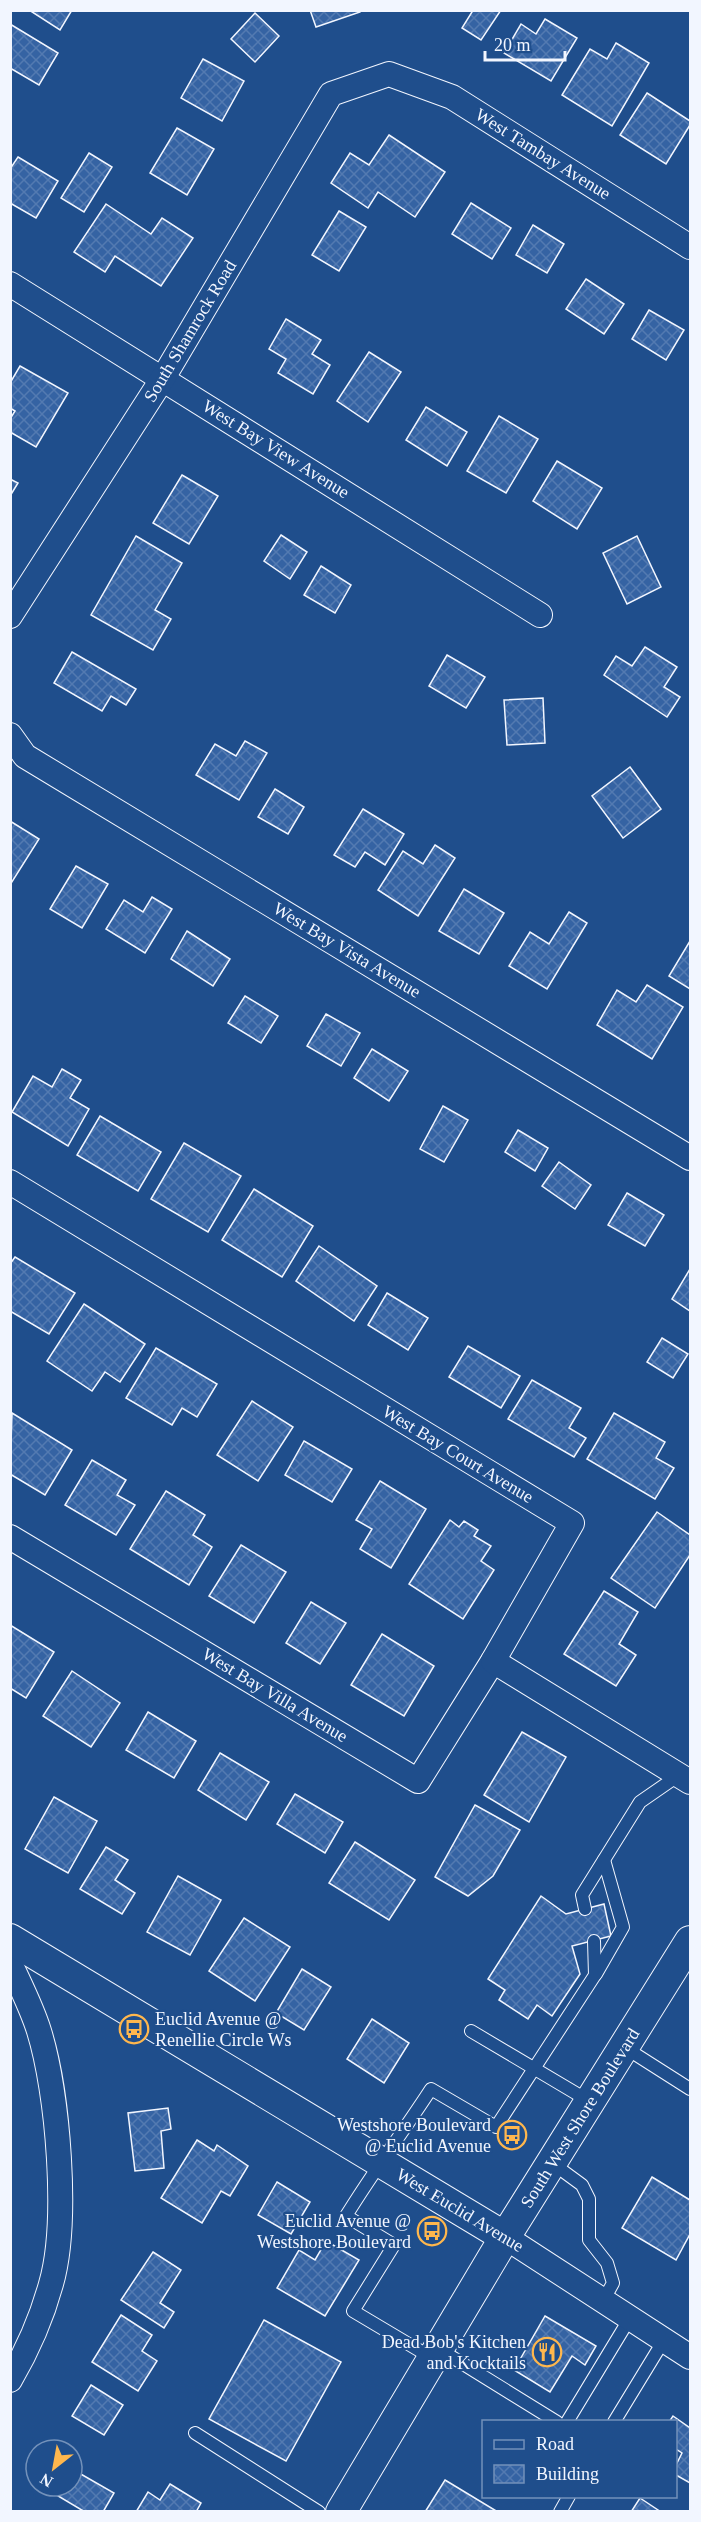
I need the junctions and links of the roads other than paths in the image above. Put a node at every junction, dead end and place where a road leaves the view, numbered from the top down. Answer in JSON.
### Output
{"nodes":[{"id":1,"x":389,"y":74,"type":"joint"},
{"id":2,"x":690,"y":247,"type":"edge"},
{"id":3,"x":10,"y":284,"type":"edge"},
{"id":4,"x":163,"y":378,"type":"junction"},
{"id":5,"x":540,"y":615,"type":"dead end"},
{"id":6,"x":10,"y":616,"type":"edge"},
{"id":7,"x":10,"y":735,"type":"edge"},
{"id":8,"x":689,"y":1152,"type":"edge"},
{"id":9,"x":10,"y":1182,"type":"edge"},
{"id":10,"x":10,"y":1537,"type":"edge"},
{"id":11,"x":493,"y":1661,"type":"junction"},
{"id":12,"x":685,"y":1778,"type":"edge"},
{"id":13,"x":603,"y":1860,"type":"junction"},
{"id":14,"x":585,"y":1909,"type":"dead end"},
{"id":15,"x":10,"y":1939,"type":"edge"},
{"id":16,"x":594,"y":1941,"type":"dead end"},
{"id":17,"x":688,"y":1953,"type":"edge"},
{"id":18,"x":10,"y":1963,"type":"edge"},
{"id":19,"x":595,"y":1975,"type":"junction"},
{"id":20,"x":471,"y":2031,"type":"dead end"},
{"id":21,"x":624,"y":2047,"type":"junction"},
{"id":22,"x":534,"y":2067,"type":"junction"},
{"id":23,"x":690,"y":2089,"type":"edge"},
{"id":24,"x":590,"y":2102,"type":"junction"},
{"id":25,"x":379,"y":2161,"type":"junction"},
{"id":26,"x":552,"y":2163,"type":"junction"},
{"id":27,"x":505,"y":2237,"type":"junction"},
{"id":28,"x":603,"y":2301,"type":"junction"},
{"id":29,"x":630,"y":2318,"type":"junction"},
{"id":30,"x":664,"y":2340,"type":"junction"},
{"id":31,"x":435,"y":2354,"type":"junction"},
{"id":32,"x":690,"y":2357,"type":"edge"},
{"id":33,"x":10,"y":2380,"type":"edge"},
{"id":34,"x":555,"y":2420,"type":"edge"},
{"id":35,"x":568,"y":2420,"type":"edge"},
{"id":36,"x":615,"y":2420,"type":"edge"},
{"id":37,"x":195,"y":2433,"type":"dead end"},
{"id":38,"x":568,"y":2498,"type":"edge"},
{"id":39,"x":319,"y":2511,"type":"edge"},
{"id":40,"x":340,"y":2511,"type":"edge"},
{"id":41,"x":560,"y":2511,"type":"edge"}],
"edges":[{"from":1,"to":2,"type":"street","name":"West Tambay Avenue"},
{"from":1,"to":4,"type":"street","name":"South Shamrock Road"},
{"from":3,"to":4,"type":"street","name":"West Bay View Avenue"},
{"from":4,"to":5,"type":"street","name":"West Bay View Avenue"},
{"from":4,"to":6,"type":"street","name":"South Shamrock Road"},
{"from":7,"to":8,"type":"street","name":"West Bay Vista Avenue"},
{"from":9,"to":11,"type":"street","name":"West Bay Court Avenue"},
{"from":10,"to":11,"type":"street","name":"West Bay Villa Avenue"},
{"from":11,"to":12,"type":"street"},
{"from":12,"to":13,"type":"lane"},
{"from":13,"to":14,"type":"lane"},
{"from":13,"to":19,"type":"lane"},
{"from":15,"to":25,"type":"street","name":"West Euclid Avenue"},
{"from":16,"to":19,"type":"lane"},
{"from":17,"to":21,"type":"street","name":"South West Shore Boulevard"},
{"from":18,"to":33,"type":"street"},
{"from":19,"to":22,"type":"lane"},
{"from":20,"to":22,"type":"lane"},
{"from":21,"to":23,"type":"lane"},
{"from":21,"to":24,"type":"street","name":"South West Shore Boulevard"},
{"from":22,"to":24,"type":"lane"},
{"from":22,"to":25,"type":"lane"},
{"from":24,"to":26,"type":"street","name":"South West Shore Boulevard"},
{"from":25,"to":27,"type":"street","name":"West Euclid Avenue"},
{"from":25,"to":31,"type":"lane"},
{"from":26,"to":27,"type":"street","name":"South West Shore Boulevard"},
{"from":26,"to":28,"type":"lane"},
{"from":27,"to":28,"type":"street","name":"West Euclid Avenue"},
{"from":27,"to":31,"type":"street","name":"South West Shore Boulevard"},
{"from":28,"to":29,"type":"street","name":"West Euclid Avenue"},
{"from":29,"to":30,"type":"street","name":"West Euclid Avenue"},
{"from":29,"to":35,"type":"lane"},
{"from":30,"to":32,"type":"street","name":"West Euclid Avenue"},
{"from":30,"to":36,"type":"lane"},
{"from":31,"to":34,"type":"lane"},
{"from":31,"to":40,"type":"street","name":"South West Shore Boulevard"},
{"from":37,"to":39,"type":"lane"},
{"from":38,"to":41,"type":"lane"}]}
